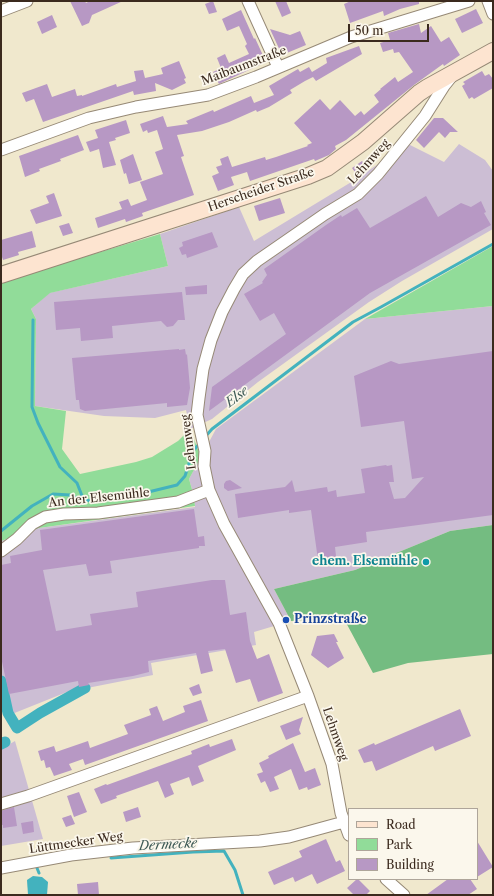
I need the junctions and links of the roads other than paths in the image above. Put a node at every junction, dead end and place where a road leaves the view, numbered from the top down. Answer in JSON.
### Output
{"nodes":[{"id":1,"x":27,"y":1,"type":"edge"},
{"id":2,"x":248,"y":1,"type":"edge"},
{"id":3,"x":469,"y":1,"type":"edge"},
{"id":4,"x":488,"y":1,"type":"edge"},
{"id":5,"x":1,"y":11,"type":"edge"},
{"id":6,"x":493,"y":14,"type":"edge"},
{"id":7,"x":493,"y":51,"type":"edge"},
{"id":8,"x":278,"y":67,"type":"junction"},
{"id":9,"x":455,"y":73,"type":"junction"},
{"id":10,"x":1,"y":150,"type":"edge"},
{"id":11,"x":1,"y":275,"type":"edge"},
{"id":12,"x":209,"y":490,"type":"junction"},
{"id":13,"x":1,"y":551,"type":"edge"},
{"id":14,"x":308,"y":696,"type":"junction"},
{"id":15,"x":1,"y":804,"type":"edge"},
{"id":16,"x":342,"y":818,"type":"junction"},
{"id":17,"x":348,"y":833,"type":"edge"},
{"id":18,"x":1,"y":868,"type":"edge"},
{"id":19,"x":387,"y":880,"type":"edge"},
{"id":20,"x":404,"y":895,"type":"edge"}],
"edges":[{"from":1,"to":5,"type":"street"},
{"from":2,"to":8,"type":"street"},
{"from":3,"to":8,"type":"street","name":"Maibaumstraße"},
{"from":4,"to":6,"type":"street"},
{"from":7,"to":9,"type":"main road","name":"Herscheider Straße"},
{"from":8,"to":10,"type":"street","name":"Maibaumstraße"},
{"from":9,"to":11,"type":"main road","name":"Herscheider Straße"},
{"from":9,"to":12,"type":"street","name":"Lehmweg"},
{"from":12,"to":13,"type":"street","name":"An der Elsemühle"},
{"from":12,"to":14,"type":"street","name":"Lehmweg"},
{"from":14,"to":15,"type":"street"},
{"from":14,"to":16,"type":"street","name":"Lehmweg"},
{"from":16,"to":17,"type":"street","name":"Lehmweg"},
{"from":16,"to":18,"type":"street","name":"Lüttmecker Weg"},
{"from":19,"to":20,"type":"street"}]}
